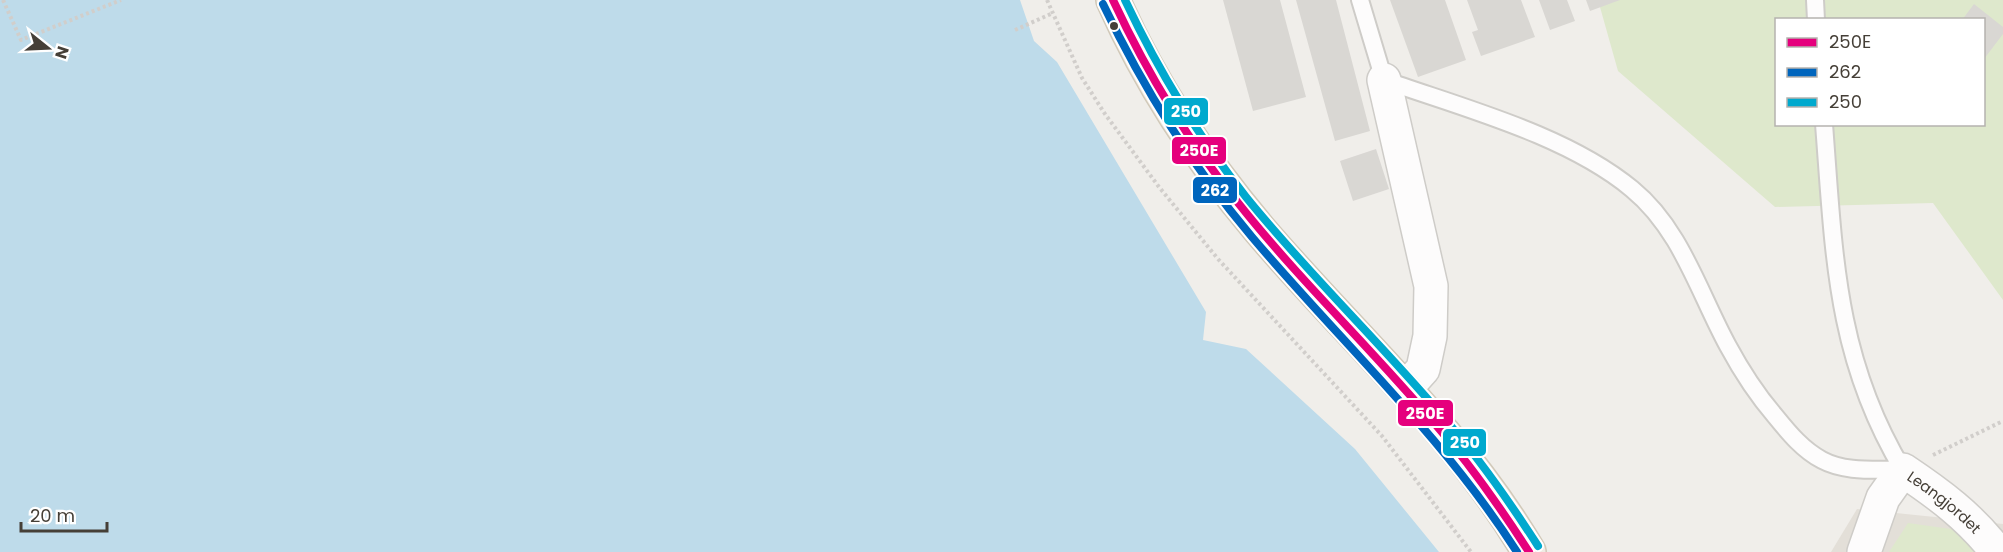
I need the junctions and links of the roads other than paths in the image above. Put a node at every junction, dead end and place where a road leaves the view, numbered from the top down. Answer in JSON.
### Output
{"nodes":[{"id":1,"x":1113,"y":0,"type":"edge"},
{"id":2,"x":1360,"y":0,"type":"edge"},
{"id":3,"x":1815,"y":0,"type":"edge"},
{"id":4,"x":1816,"y":18,"type":"edge"},
{"id":5,"x":1384,"y":80,"type":"junction"},
{"id":6,"x":1824,"y":126,"type":"edge"},
{"id":7,"x":1406,"y":388,"type":"junction"},
{"id":8,"x":1903,"y":470,"type":"junction"},
{"id":9,"x":1529,"y":552,"type":"edge"},
{"id":10,"x":1864,"y":552,"type":"edge"},
{"id":11,"x":1997,"y":552,"type":"edge"}],
"edges":[{"from":1,"to":7,"type":"main road"},
{"from":2,"to":5,"type":"lane"},
{"from":3,"to":4,"type":"lane"},
{"from":5,"to":7,"type":"street"},
{"from":5,"to":8,"type":"lane"},
{"from":6,"to":8,"type":"lane"},
{"from":7,"to":9,"type":"main road"},
{"from":8,"to":10,"type":"street","name":"Leangjordet"},
{"from":8,"to":11,"type":"street","name":"Leangjordet"}]}
